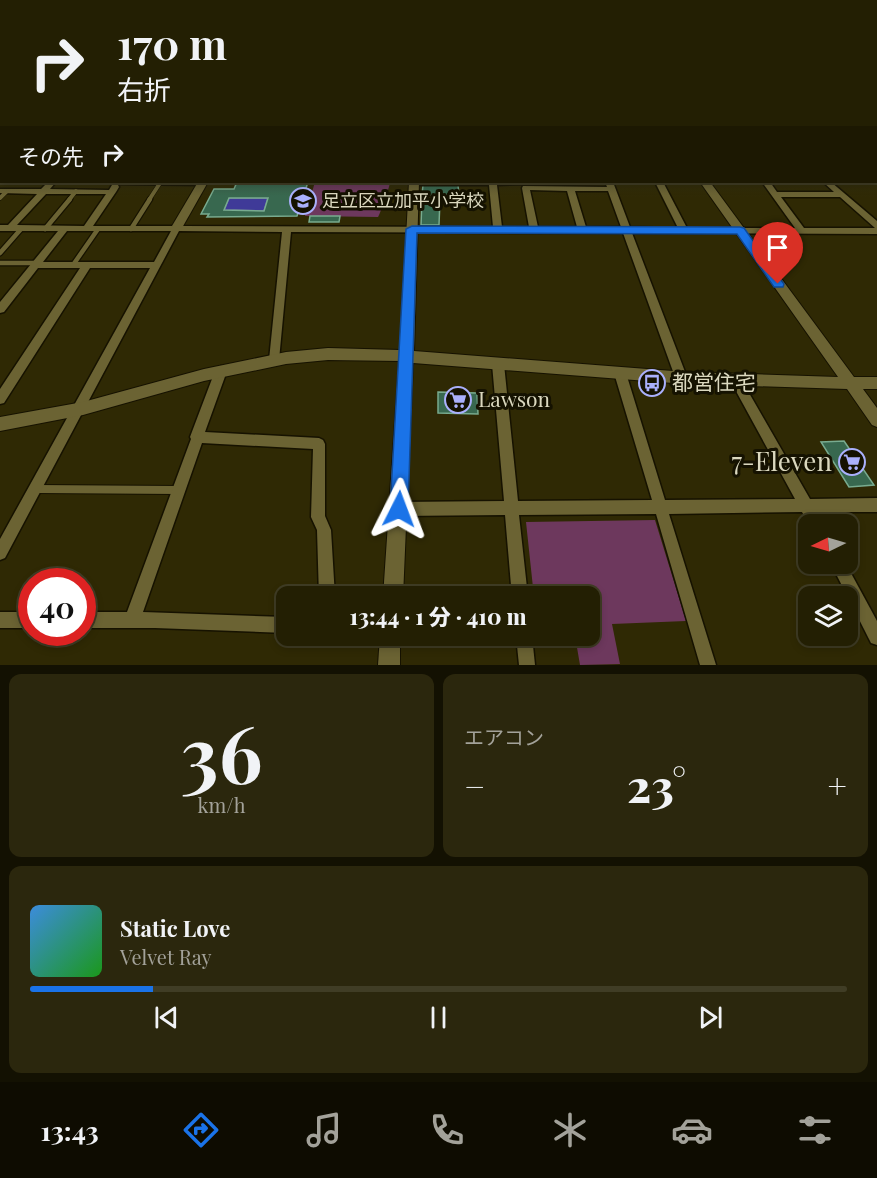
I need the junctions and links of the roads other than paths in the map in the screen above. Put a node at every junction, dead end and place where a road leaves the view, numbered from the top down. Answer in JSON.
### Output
{"nodes":[{"id":1,"x":51,"y":183,"type":"edge"},
{"id":2,"x":119,"y":183,"type":"edge"},
{"id":3,"x":160,"y":183,"type":"edge"},
{"id":4,"x":201,"y":183,"type":"edge"},
{"id":5,"x":414,"y":183,"type":"edge"},
{"id":6,"x":493,"y":183,"type":"edge"},
{"id":7,"x":509,"y":183,"type":"edge"},
{"id":8,"x":660,"y":183,"type":"edge"},
{"id":9,"x":706,"y":183,"type":"edge"},
{"id":10,"x":766,"y":183,"type":"edge"},
{"id":11,"x":828,"y":183,"type":"edge"},
{"id":12,"x":525,"y":184,"type":"edge"},
{"id":13,"x":611,"y":185,"type":"edge"},
{"id":14,"x":570,"y":188,"type":"junction"},
{"id":15,"x":3,"y":191,"type":"edge"},
{"id":16,"x":43,"y":191,"type":"junction"},
{"id":17,"x":76,"y":191,"type":"junction"},
{"id":18,"x":112,"y":192,"type":"junction"},
{"id":19,"x":775,"y":194,"type":"junction"},
{"id":20,"x":843,"y":195,"type":"junction"},
{"id":21,"x":0,"y":198,"type":"edge"},
{"id":22,"x":177,"y":227,"type":"junction"},
{"id":23,"x":5,"y":228,"type":"edge"},
{"id":24,"x":86,"y":228,"type":"junction"},
{"id":25,"x":98,"y":228,"type":"junction"},
{"id":26,"x":287,"y":228,"type":"junction"},
{"id":27,"x":21,"y":229,"type":"junction"},
{"id":28,"x":45,"y":229,"type":"junction"},
{"id":29,"x":64,"y":229,"type":"junction"},
{"id":30,"x":131,"y":229,"type":"junction"},
{"id":31,"x":412,"y":229,"type":"junction"},
{"id":32,"x":877,"y":229,"type":"edge"},
{"id":33,"x":498,"y":230,"type":"junction"},
{"id":34,"x":534,"y":230,"type":"junction"},
{"id":35,"x":582,"y":230,"type":"junction"},
{"id":36,"x":627,"y":230,"type":"junction"},
{"id":37,"x":684,"y":230,"type":"junction"},
{"id":38,"x":740,"y":231,"type":"junction"},
{"id":39,"x":802,"y":231,"type":"junction"},
{"id":40,"x":0,"y":253,"type":"edge"},
{"id":41,"x":0,"y":263,"type":"edge"},
{"id":42,"x":36,"y":264,"type":"junction"},
{"id":43,"x":73,"y":265,"type":"junction"},
{"id":44,"x":87,"y":265,"type":"junction"},
{"id":45,"x":156,"y":265,"type":"junction"},
{"id":46,"x":0,"y":292,"type":"edge"},
{"id":47,"x":13,"y":292,"type":"junction"},
{"id":48,"x":0,"y":309,"type":"edge"},
{"id":49,"x":407,"y":357,"type":"junction"},
{"id":50,"x":274,"y":360,"type":"junction"},
{"id":51,"x":498,"y":364,"type":"junction"},
{"id":52,"x":221,"y":371,"type":"junction"},
{"id":53,"x":620,"y":373,"type":"junction"},
{"id":54,"x":681,"y":377,"type":"junction"},
{"id":55,"x":737,"y":382,"type":"junction"},
{"id":56,"x":877,"y":383,"type":"edge"},
{"id":57,"x":850,"y":384,"type":"junction"},
{"id":58,"x":0,"y":399,"type":"edge"},
{"id":59,"x":80,"y":410,"type":"junction"},
{"id":60,"x":877,"y":420,"type":"edge"},
{"id":61,"x":0,"y":424,"type":"edge"},
{"id":62,"x":196,"y":437,"type":"junction"},
{"id":63,"x":36,"y":489,"type":"junction"},
{"id":64,"x":178,"y":490,"type":"junction"},
{"id":65,"x":877,"y":505,"type":"edge"},
{"id":66,"x":807,"y":506,"type":"junction"},
{"id":67,"x":658,"y":507,"type":"junction"},
{"id":68,"x":512,"y":508,"type":"junction"},
{"id":69,"x":399,"y":509,"type":"junction"},
{"id":70,"x":811,"y":514,"type":"edge"},
{"id":71,"x":0,"y":553,"type":"edge"},
{"id":72,"x":845,"y":574,"type":"edge"},
{"id":73,"x":327,"y":586,"type":"edge"},
{"id":74,"x":394,"y":586,"type":"edge"},
{"id":75,"x":519,"y":586,"type":"edge"},
{"id":76,"x":872,"y":616,"type":"edge"},
{"id":77,"x":0,"y":620,"type":"edge"},
{"id":78,"x":18,"y":620,"type":"edge"},
{"id":79,"x":96,"y":620,"type":"edge"},
{"id":80,"x":132,"y":620,"type":"junction"},
{"id":81,"x":276,"y":625,"type":"edge"},
{"id":82,"x":877,"y":637,"type":"edge"},
{"id":83,"x":390,"y":646,"type":"edge"},
{"id":84,"x":525,"y":646,"type":"edge"},
{"id":85,"x":389,"y":665,"type":"edge"},
{"id":86,"x":527,"y":665,"type":"edge"},
{"id":87,"x":708,"y":665,"type":"edge"}],
"edges":[{"from":1,"to":16,"type":"street"},
{"from":2,"to":18,"type":"street"},
{"from":3,"to":30,"type":"lane"},
{"from":4,"to":22,"type":"street"},
{"from":5,"to":31,"type":"street"},
{"from":6,"to":33,"type":"street"},
{"from":7,"to":12,"type":"street"},
{"from":8,"to":37,"type":"street"},
{"from":9,"to":38,"type":"street"},
{"from":10,"to":19,"type":"street"},
{"from":11,"to":20,"type":"street"},
{"from":12,"to":14,"type":"street"},
{"from":12,"to":34,"type":"street"},
{"from":13,"to":14,"type":"street"},
{"from":13,"to":36,"type":"street"},
{"from":14,"to":35,"type":"street"},
{"from":15,"to":16,"type":"street"},
{"from":15,"to":21,"type":"lane"},
{"from":16,"to":17,"type":"street"},
{"from":16,"to":23,"type":"street"},
{"from":17,"to":18,"type":"street"},
{"from":17,"to":28,"type":"lane"},
{"from":18,"to":24,"type":"street"},
{"from":19,"to":20,"type":"street"},
{"from":19,"to":39,"type":"street"},
{"from":20,"to":32,"type":"street"},
{"from":22,"to":26,"type":"street"},
{"from":22,"to":30,"type":"street"},
{"from":22,"to":45,"type":"street"},
{"from":23,"to":27,"type":"street"},
{"from":24,"to":25,"type":"street"},
{"from":24,"to":29,"type":"street"},
{"from":25,"to":30,"type":"street"},
{"from":25,"to":43,"type":"lane"},
{"from":26,"to":31,"type":"street"},
{"from":26,"to":50,"type":"street"},
{"from":27,"to":28,"type":"street"},
{"from":27,"to":40,"type":"lane"},
{"from":28,"to":29,"type":"street"},
{"from":29,"to":42,"type":"street"},
{"from":31,"to":33,"type":"street"},
{"from":31,"to":49,"type":"street"},
{"from":32,"to":39,"type":"street"},
{"from":33,"to":34,"type":"street"},
{"from":34,"to":35,"type":"street"},
{"from":35,"to":36,"type":"street"},
{"from":36,"to":37,"type":"street"},
{"from":36,"to":54,"type":"street"},
{"from":37,"to":38,"type":"street"},
{"from":38,"to":39,"type":"street"},
{"from":38,"to":57,"type":"street"},
{"from":41,"to":42,"type":"lane"},
{"from":42,"to":43,"type":"street"},
{"from":42,"to":47,"type":"street"},
{"from":43,"to":44,"type":"street"},
{"from":44,"to":45,"type":"street"},
{"from":44,"to":58,"type":"street"},
{"from":45,"to":59,"type":"street"},
{"from":46,"to":47,"type":"street"},
{"from":47,"to":48,"type":"street"},
{"from":49,"to":50,"type":"street"},
{"from":49,"to":51,"type":"street"},
{"from":49,"to":69,"type":"street"},
{"from":50,"to":52,"type":"street"},
{"from":51,"to":53,"type":"street"},
{"from":51,"to":68,"type":"street"},
{"from":52,"to":59,"type":"street"},
{"from":52,"to":62,"type":"street"},
{"from":53,"to":54,"type":"street"},
{"from":53,"to":67,"type":"street"},
{"from":54,"to":55,"type":"street"},
{"from":55,"to":57,"type":"street"},
{"from":55,"to":66,"type":"street"},
{"from":56,"to":57,"type":"street"},
{"from":57,"to":60,"type":"street"},
{"from":59,"to":61,"type":"street"},
{"from":59,"to":63,"type":"street"},
{"from":62,"to":64,"type":"street"},
{"from":62,"to":73,"type":"street"},
{"from":63,"to":64,"type":"lane"},
{"from":63,"to":71,"type":"street"},
{"from":64,"to":80,"type":"street"},
{"from":65,"to":66,"type":"street"},
{"from":66,"to":67,"type":"street"},
{"from":66,"to":70,"type":"street"},
{"from":67,"to":68,"type":"street"},
{"from":67,"to":87,"type":"street"},
{"from":68,"to":69,"type":"street"},
{"from":68,"to":75,"type":"street"},
{"from":69,"to":74,"type":"street"},
{"from":72,"to":76,"type":"street"},
{"from":76,"to":82,"type":"street"},
{"from":77,"to":78,"type":"street"},
{"from":79,"to":80,"type":"street"},
{"from":80,"to":81,"type":"street"},
{"from":83,"to":85,"type":"street"},
{"from":84,"to":86,"type":"street"}]}
